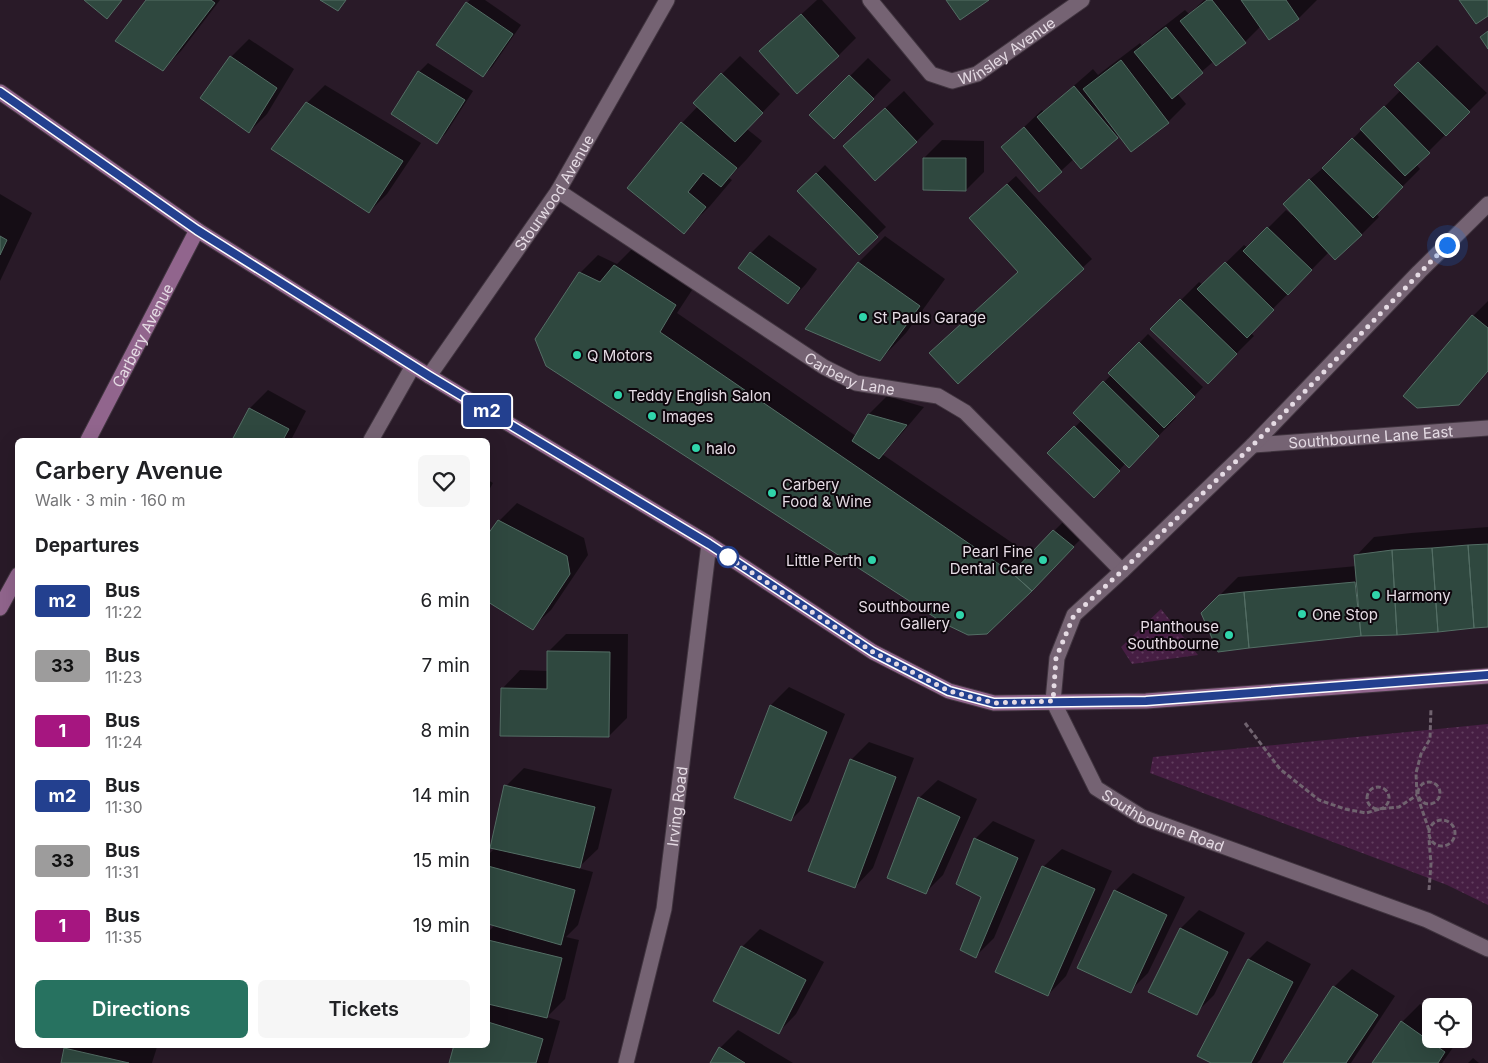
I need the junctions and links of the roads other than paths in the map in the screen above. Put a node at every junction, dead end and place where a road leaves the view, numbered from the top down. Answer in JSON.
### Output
{"nodes":[{"id":1,"x":668,"y":0,"type":"edge"},
{"id":2,"x":870,"y":0,"type":"edge"},
{"id":3,"x":1082,"y":0,"type":"edge"},
{"id":4,"x":0,"y":92,"type":"edge"},
{"id":5,"x":558,"y":192,"type":"junction"},
{"id":6,"x":1488,"y":204,"type":"edge"},
{"id":7,"x":197,"y":230,"type":"junction"},
{"id":8,"x":413,"y":366,"type":"junction"},
{"id":9,"x":429,"y":376,"type":"junction"},
{"id":10,"x":1488,"y":428,"type":"edge"},
{"id":11,"x":89,"y":438,"type":"edge"},
{"id":12,"x":372,"y":438,"type":"edge"},
{"id":13,"x":1253,"y":445,"type":"junction"},
{"id":14,"x":709,"y":544,"type":"junction"},
{"id":15,"x":1122,"y":571,"type":"junction"},
{"id":16,"x":15,"y":580,"type":"edge"},
{"id":17,"x":0,"y":608,"type":"edge"},
{"id":18,"x":1488,"y":676,"type":"edge"},
{"id":19,"x":1053,"y":701,"type":"junction"},
{"id":20,"x":1488,"y":949,"type":"edge"},
{"id":21,"x":626,"y":1063,"type":"edge"}],
"edges":[{"from":1,"to":5,"type":"street","name":"Stourwood Avenue"},
{"from":2,"to":3,"type":"street","name":"Winsley Avenue"},
{"from":4,"to":7,"type":"main road"},
{"from":5,"to":9,"type":"street","name":"Stourwood Avenue"},
{"from":5,"to":15,"type":"street","name":"Carbery Lane"},
{"from":6,"to":13,"type":"street"},
{"from":7,"to":8,"type":"main road"},
{"from":7,"to":11,"type":"main road","name":"Carbery Avenue"},
{"from":8,"to":9,"type":"main road"},
{"from":8,"to":12,"type":"street"},
{"from":9,"to":14,"type":"main road"},
{"from":10,"to":13,"type":"street","name":"Southbourne Lane East"},
{"from":13,"to":15,"type":"street"},
{"from":14,"to":19,"type":"main road"},
{"from":14,"to":21,"type":"street","name":"Irving Road"},
{"from":15,"to":19,"type":"street"},
{"from":16,"to":17,"type":"main road"},
{"from":18,"to":19,"type":"main road"},
{"from":19,"to":20,"type":"street","name":"Southbourne Road"}]}
